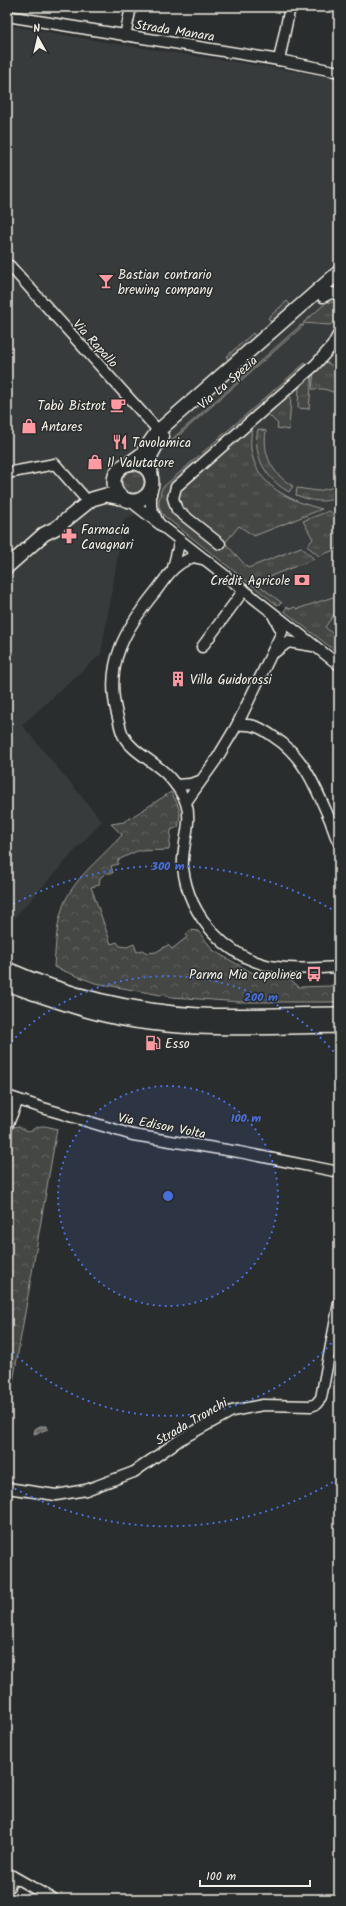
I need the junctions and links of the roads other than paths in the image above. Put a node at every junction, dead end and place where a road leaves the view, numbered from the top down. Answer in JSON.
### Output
{"nodes":[{"id":1,"x":131,"y":7,"type":"edge"},
{"id":2,"x":290,"y":7,"type":"edge"},
{"id":3,"x":7,"y":16,"type":"edge"},
{"id":4,"x":125,"y":36,"type":"junction"},
{"id":5,"x":279,"y":60,"type":"junction"},
{"id":6,"x":339,"y":72,"type":"edge"},
{"id":7,"x":10,"y":266,"type":"dead end"},
{"id":8,"x":339,"y":272,"type":"edge"},
{"id":9,"x":339,"y":278,"type":"edge"},
{"id":10,"x":339,"y":282,"type":"edge"},
{"id":11,"x":339,"y":294,"type":"edge"},
{"id":12,"x":319,"y":295,"type":"junction"},
{"id":13,"x":339,"y":333,"type":"edge"},
{"id":14,"x":223,"y":378,"type":"junction"},
{"id":15,"x":161,"y":434,"type":"junction"},
{"id":16,"x":123,"y":468,"type":"junction"},
{"id":17,"x":7,"y":473,"type":"edge"},
{"id":18,"x":151,"y":482,"type":"junction"},
{"id":19,"x":84,"y":497,"type":"junction"},
{"id":20,"x":127,"y":500,"type":"junction"},
{"id":21,"x":158,"y":522,"type":"junction"},
{"id":22,"x":42,"y":536,"type":"junction"},
{"id":23,"x":180,"y":540,"type":"junction"},
{"id":24,"x":220,"y":544,"type":"dead end"},
{"id":25,"x":206,"y":560,"type":"junction"},
{"id":26,"x":7,"y":566,"type":"edge"},
{"id":27,"x":173,"y":568,"type":"junction"},
{"id":28,"x":244,"y":590,"type":"junction"},
{"id":29,"x":271,"y":611,"type":"junction"},
{"id":30,"x":315,"y":646,"type":"junction"},
{"id":31,"x":202,"y":647,"type":"dead end"},
{"id":32,"x":274,"y":652,"type":"junction"},
{"id":33,"x":339,"y":665,"type":"edge"},
{"id":34,"x":244,"y":711,"type":"junction"},
{"id":35,"x":252,"y":724,"type":"junction"},
{"id":36,"x":237,"y":725,"type":"junction"},
{"id":37,"x":200,"y":781,"type":"junction"},
{"id":38,"x":176,"y":785,"type":"junction"},
{"id":39,"x":186,"y":802,"type":"junction"},
{"id":40,"x":339,"y":843,"type":"edge"},
{"id":41,"x":339,"y":968,"type":"edge"},
{"id":42,"x":7,"y":980,"type":"edge"},
{"id":43,"x":339,"y":1010,"type":"edge"},
{"id":44,"x":339,"y":1015,"type":"edge"},
{"id":45,"x":263,"y":1016,"type":"junction"},
{"id":46,"x":339,"y":1025,"type":"edge"},
{"id":47,"x":7,"y":1096,"type":"edge"},
{"id":48,"x":18,"y":1100,"type":"junction"},
{"id":49,"x":7,"y":1126,"type":"edge"},
{"id":50,"x":339,"y":1172,"type":"edge"},
{"id":51,"x":339,"y":1303,"type":"edge"},
{"id":52,"x":7,"y":1488,"type":"edge"},
{"id":53,"x":9,"y":1875,"type":"edge"},
{"id":54,"x":7,"y":1893,"type":"edge"},
{"id":55,"x":54,"y":1899,"type":"edge"}],
"edges":[{"from":1,"to":4,"type":"street"},
{"from":2,"to":5,"type":"street"},
{"from":3,"to":4,"type":"street","name":"Strada Manara"},
{"from":4,"to":5,"type":"street","name":"Strada Manara"},
{"from":5,"to":6,"type":"street","name":"Strada Manara"},
{"from":7,"to":15,"type":"street","name":"Via Rapallo"},
{"from":8,"to":12,"type":"main road","name":"Via La Spezia"},
{"from":9,"to":12,"type":"street","name":"Via La Spezia"},
{"from":10,"to":12,"type":"main road","name":"Via La Spezia"},
{"from":11,"to":12,"type":"street"},
{"from":12,"to":14,"type":"main road","name":"Via La Spezia"},
{"from":12,"to":14,"type":"main road","name":"Via La Spezia"},
{"from":13,"to":24,"type":"street"},
{"from":14,"to":15,"type":"main road","name":"Via La Spezia"},
{"from":15,"to":16,"type":"main road","name":"Via La Spezia"},
{"from":15,"to":18,"type":"main road","name":"Via La Spezia"},
{"from":16,"to":18,"type":"main road"},
{"from":16,"to":19,"type":"main road","name":"Via La Spezia"},
{"from":16,"to":20,"type":"main road"},
{"from":17,"to":19,"type":"street"},
{"from":18,"to":20,"type":"main road","name":"Via La Spezia"},
{"from":18,"to":21,"type":"street"},
{"from":19,"to":22,"type":"main road","name":"Via La Spezia"},
{"from":20,"to":21,"type":"street"},
{"from":20,"to":22,"type":"main road","name":"Via La Spezia"},
{"from":21,"to":23,"type":"street"},
{"from":22,"to":26,"type":"main road","name":"Via La Spezia"},
{"from":23,"to":25,"type":"street"},
{"from":23,"to":27,"type":"street"},
{"from":25,"to":27,"type":"street"},
{"from":25,"to":28,"type":"street"},
{"from":27,"to":38,"type":"street"},
{"from":28,"to":29,"type":"street"},
{"from":28,"to":31,"type":"street"},
{"from":29,"to":30,"type":"street"},
{"from":29,"to":32,"type":"street"},
{"from":30,"to":32,"type":"street"},
{"from":30,"to":33,"type":"street"},
{"from":32,"to":34,"type":"street"},
{"from":34,"to":35,"type":"street"},
{"from":34,"to":36,"type":"street"},
{"from":35,"to":36,"type":"street"},
{"from":35,"to":40,"type":"street"},
{"from":36,"to":37,"type":"street"},
{"from":37,"to":38,"type":"street"},
{"from":37,"to":39,"type":"street"},
{"from":38,"to":39,"type":"street"},
{"from":39,"to":41,"type":"street"},
{"from":42,"to":45,"type":"highway"},
{"from":42,"to":46,"type":"highway"},
{"from":43,"to":45,"type":"highway"},
{"from":44,"to":45,"type":"highway"},
{"from":47,"to":48,"type":"street","name":"Via Edison Volta"},
{"from":48,"to":49,"type":"street"},
{"from":48,"to":50,"type":"street","name":"Via Edison Volta"},
{"from":51,"to":52,"type":"street","name":"Strada Tronchi"},
{"from":53,"to":54,"type":"street"},
{"from":53,"to":55,"type":"street"}]}
